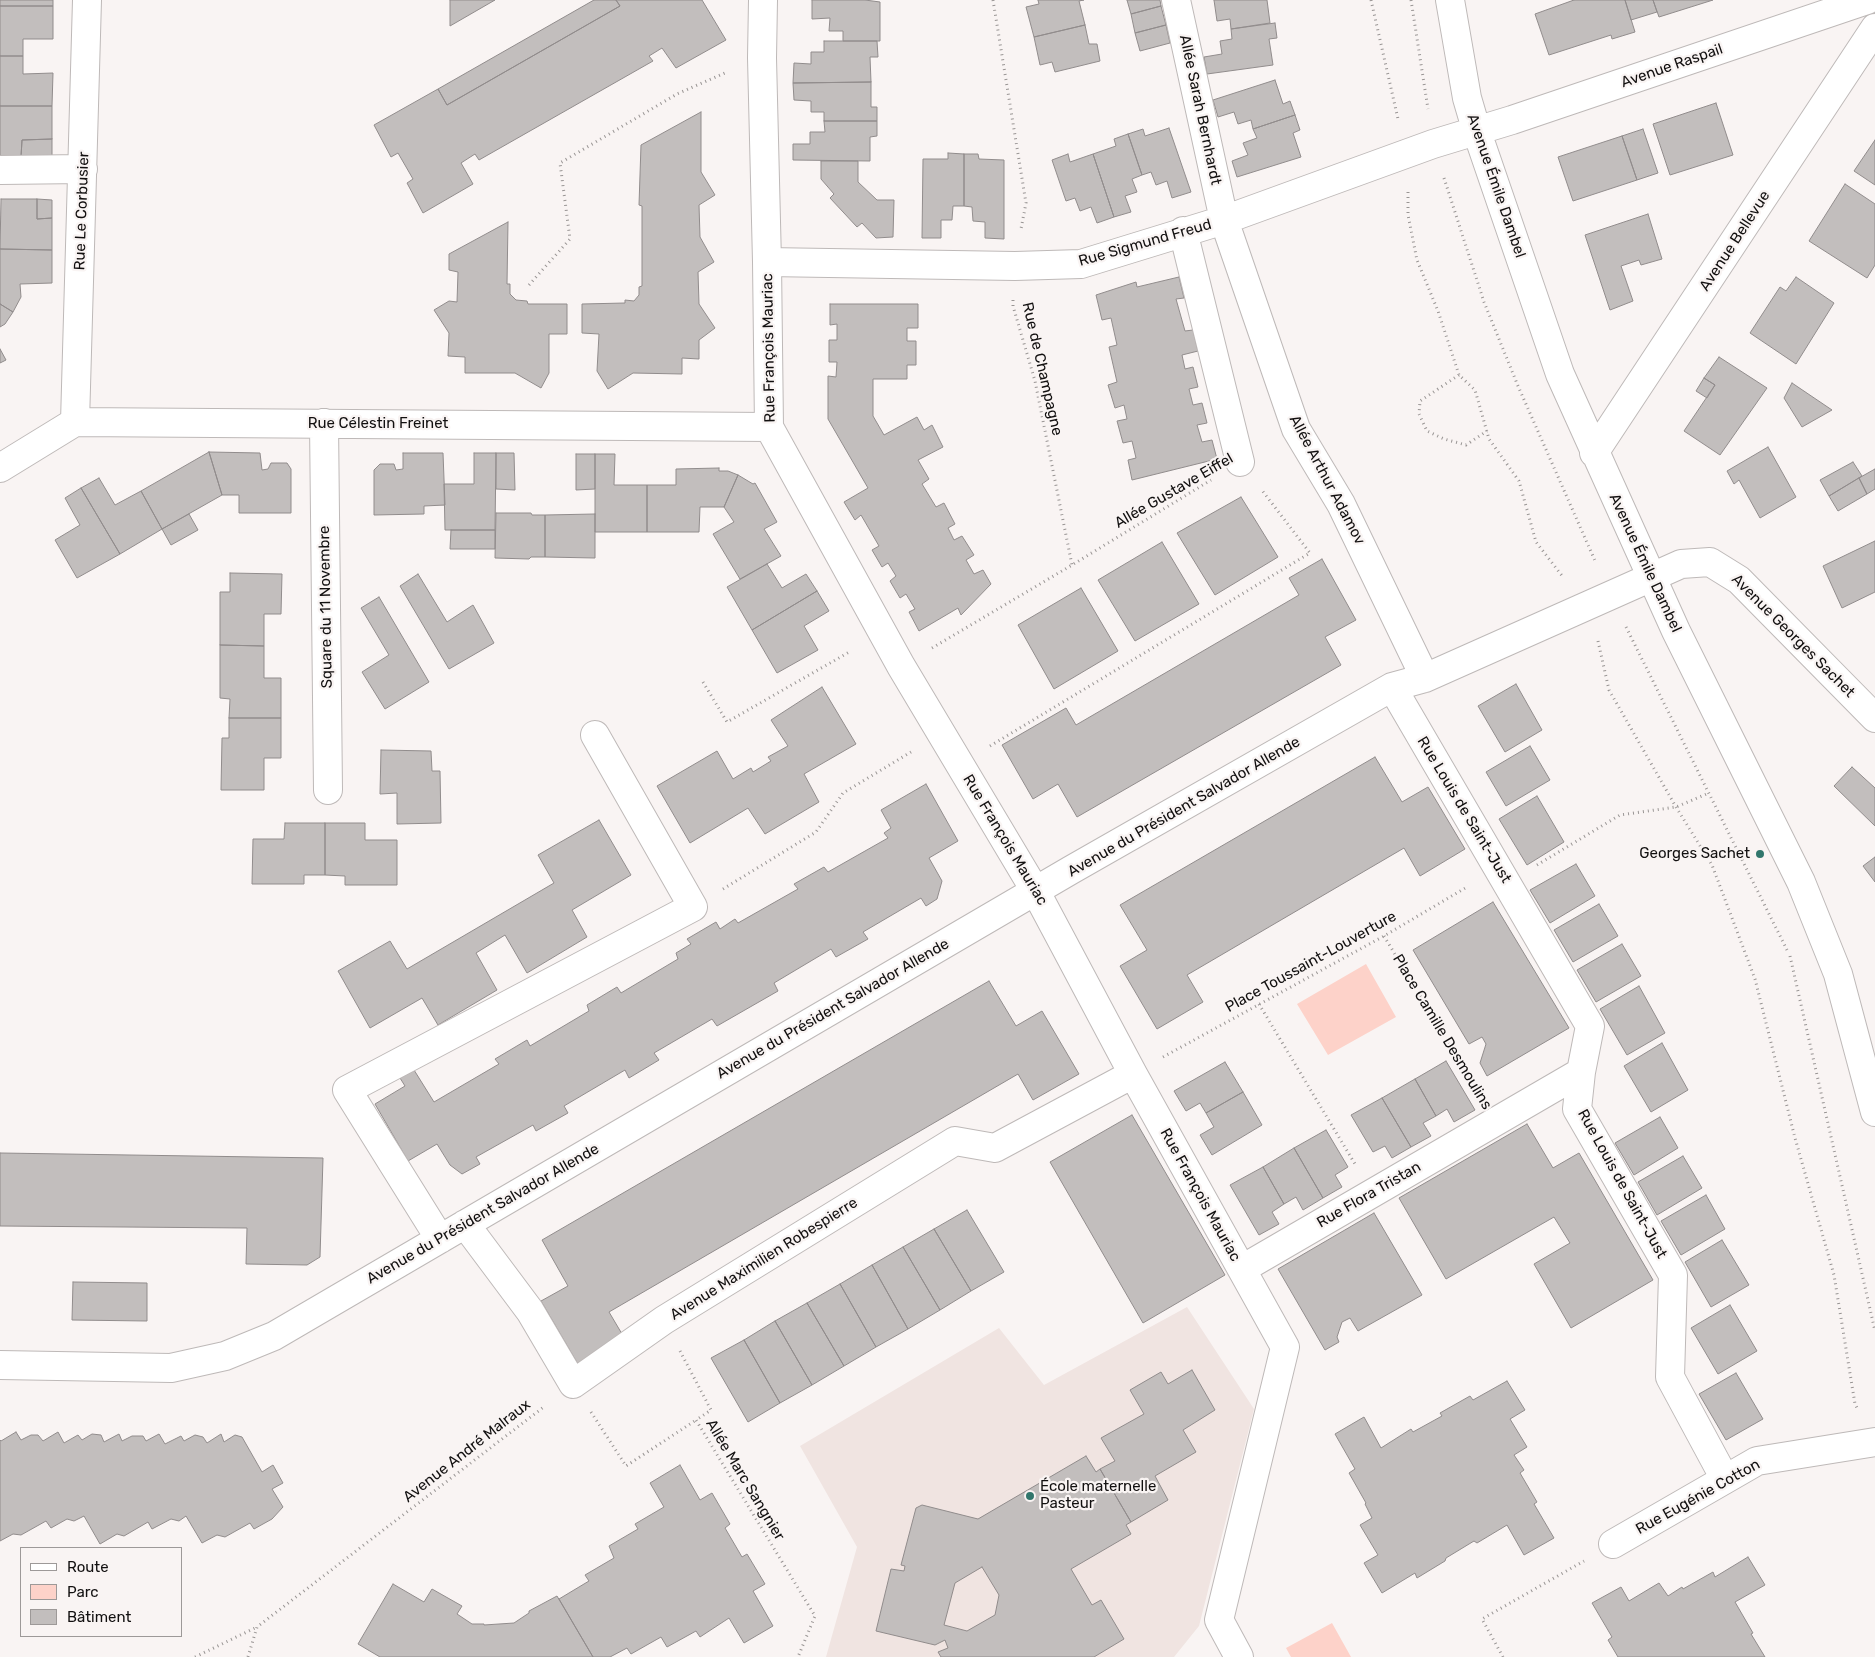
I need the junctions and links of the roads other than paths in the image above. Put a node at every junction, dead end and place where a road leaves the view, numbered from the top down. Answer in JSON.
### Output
{"nodes":[{"id":1,"x":87,"y":0,"type":"edge"},
{"id":2,"x":763,"y":0,"type":"edge"},
{"id":3,"x":1176,"y":0,"type":"edge"},
{"id":4,"x":1450,"y":0,"type":"edge"},
{"id":5,"x":1867,"y":0,"type":"edge"},
{"id":6,"x":1875,"y":28,"type":"edge"},
{"id":7,"x":1477,"y":132,"type":"junction"},
{"id":8,"x":83,"y":169,"type":"junction"},
{"id":9,"x":0,"y":170,"type":"edge"},
{"id":10,"x":1224,"y":220,"type":"junction"},
{"id":11,"x":1183,"y":231,"type":"junction"},
{"id":12,"x":768,"y":262,"type":"junction"},
{"id":13,"x":75,"y":422,"type":"junction"},
{"id":14,"x":324,"y":423,"type":"junction"},
{"id":15,"x":769,"y":427,"type":"junction"},
{"id":16,"x":1594,"y":453,"type":"junction"},
{"id":17,"x":1240,"y":462,"type":"road end"},
{"id":18,"x":0,"y":468,"type":"edge"},
{"id":19,"x":1650,"y":576,"type":"junction"},
{"id":20,"x":1425,"y":678,"type":"junction"},
{"id":21,"x":1392,"y":687,"type":"junction"},
{"id":22,"x":1873,"y":712,"type":"edge"},
{"id":23,"x":595,"y":735,"type":"dead end"},
{"id":24,"x":328,"y":790,"type":"dead end"},
{"id":25,"x":1036,"y":892,"type":"junction"},
{"id":26,"x":1581,"y":1072,"type":"junction"},
{"id":27,"x":1133,"y":1074,"type":"junction"},
{"id":28,"x":1875,"y":1112,"type":"edge"},
{"id":29,"x":1496,"y":1122,"type":"joint"},
{"id":30,"x":464,"y":1224,"type":"junction"},
{"id":31,"x":440,"y":1239,"type":"junction"},
{"id":32,"x":1242,"y":1269,"type":"junction"},
{"id":33,"x":0,"y":1366,"type":"edge"},
{"id":34,"x":1874,"y":1442,"type":"edge"},
{"id":35,"x":1725,"y":1479,"type":"junction"},
{"id":36,"x":1613,"y":1544,"type":"road end"},
{"id":37,"x":1239,"y":1657,"type":"edge"}],
"edges":[{"from":1,"to":8,"type":"street","name":"Rue Le Corbusier"},
{"from":2,"to":12,"type":"street","name":"Rue François Mauriac"},
{"from":3,"to":10,"type":"street","name":"Allée Sarah Bernhardt"},
{"from":4,"to":7,"type":"street","name":"Avenue Émile Dambel"},
{"from":5,"to":7,"type":"street","name":"Avenue Raspail"},
{"from":6,"to":16,"type":"street","name":"Avenue Bellevue"},
{"from":7,"to":10,"type":"street","name":"Rue Sigmund Freud"},
{"from":7,"to":16,"type":"street","name":"Avenue Émile Dambel"},
{"from":8,"to":9,"type":"street"},
{"from":8,"to":13,"type":"street","name":"Rue Le Corbusier"},
{"from":10,"to":11,"type":"street","name":"Rue Sigmund Freud"},
{"from":10,"to":20,"type":"street","name":"Allée Arthur Adamov"},
{"from":11,"to":12,"type":"street","name":"Rue Sigmund Freud"},
{"from":11,"to":17,"type":"street"},
{"from":12,"to":15,"type":"street","name":"Rue François Mauriac"},
{"from":13,"to":14,"type":"street","name":"Rue Célestin Freinet"},
{"from":13,"to":18,"type":"street"},
{"from":14,"to":15,"type":"street","name":"Rue Célestin Freinet"},
{"from":14,"to":24,"type":"street","name":"Square du 11 Novembre"},
{"from":15,"to":25,"type":"street","name":"Rue François Mauriac"},
{"from":16,"to":19,"type":"street","name":"Avenue Émile Dambel"},
{"from":19,"to":20,"type":"street","name":"Avenue du Président Salvador Allende"},
{"from":19,"to":22,"type":"street","name":"Avenue Georges Sachet"},
{"from":19,"to":28,"type":"street","name":"Avenue Émile Dambel"},
{"from":20,"to":21,"type":"street","name":"Avenue du Président Salvador Allende"},
{"from":21,"to":25,"type":"street","name":"Avenue du Président Salvador Allende"},
{"from":21,"to":26,"type":"street","name":"Rue Louis de Saint-Just"},
{"from":23,"to":31,"type":"street"},
{"from":25,"to":27,"type":"street","name":"Rue François Mauriac"},
{"from":25,"to":30,"type":"street","name":"Avenue du Président Salvador Allende"},
{"from":26,"to":29,"type":"street","name":"Place Camille Desmoulins"},
{"from":26,"to":35,"type":"street","name":"Rue Louis de Saint-Just"},
{"from":27,"to":30,"type":"street","name":"Avenue Maximilien Robespierre"},
{"from":27,"to":32,"type":"street","name":"Rue François Mauriac"},
{"from":29,"to":32,"type":"street","name":"Rue Flora Tristan"},
{"from":30,"to":31,"type":"street","name":"Avenue du Président Salvador Allende"},
{"from":31,"to":33,"type":"street","name":"Avenue du Président Salvador Allende"},
{"from":32,"to":37,"type":"street","name":"Rue François Mauriac"},
{"from":34,"to":35,"type":"street","name":"Rue Eugénie Cotton"},
{"from":35,"to":36,"type":"street","name":"Rue Eugénie Cotton"}]}
